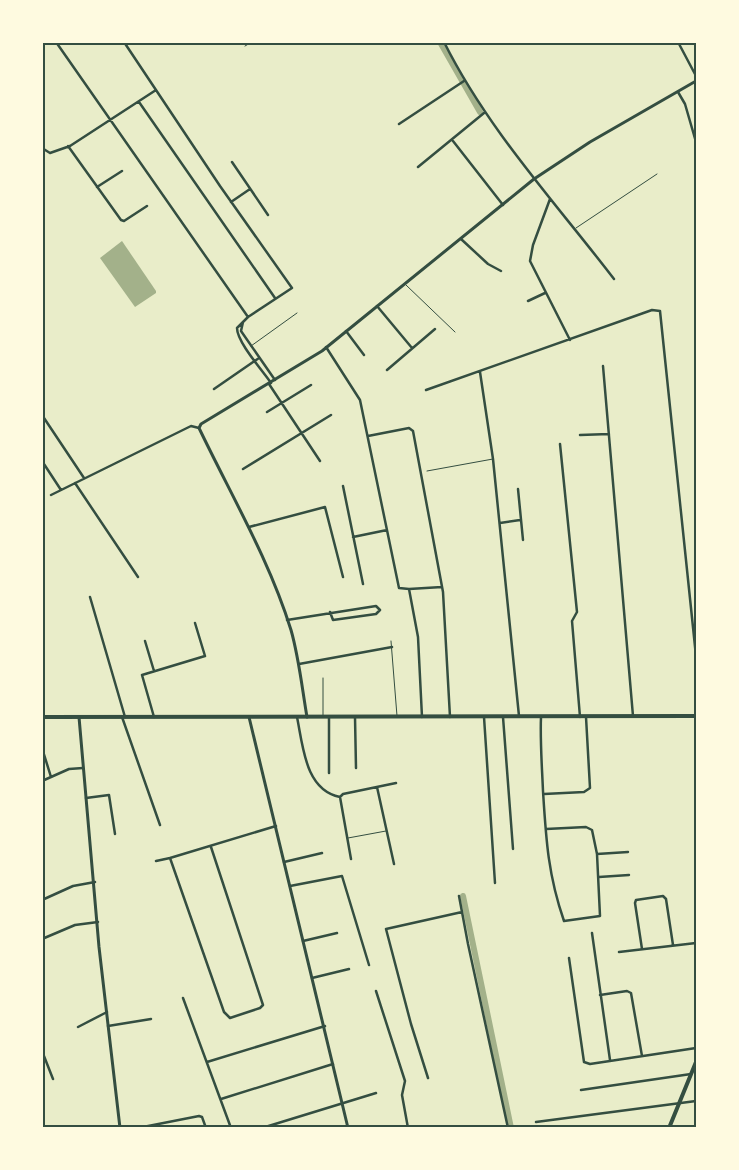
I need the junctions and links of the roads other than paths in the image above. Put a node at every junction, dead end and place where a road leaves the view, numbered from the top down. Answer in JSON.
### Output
{"nodes":[{"id":1,"x":56,"y":42,"type":"edge"},
{"id":2,"x":124,"y":42,"type":"edge"},
{"id":3,"x":252,"y":42,"type":"edge"},
{"id":4,"x":444,"y":42,"type":"edge"},
{"id":5,"x":678,"y":42,"type":"edge"},
{"id":6,"x":245,"y":46,"type":"dead end"},
{"id":7,"x":696,"y":76,"type":"edge"},
{"id":8,"x":696,"y":81,"type":"edge"},
{"id":9,"x":462,"y":82,"type":"junction"},
{"id":10,"x":156,"y":90,"type":"junction"},
{"id":11,"x":678,"y":92,"type":"junction"},
{"id":12,"x":139,"y":102,"type":"junction"},
{"id":13,"x":484,"y":113,"type":"junction"},
{"id":14,"x":111,"y":121,"type":"junction"},
{"id":15,"x":399,"y":124,"type":"dead end"},
{"id":16,"x":453,"y":141,"type":"dead end"},
{"id":17,"x":696,"y":142,"type":"edge"},
{"id":18,"x":68,"y":146,"type":"junction"},
{"id":19,"x":42,"y":148,"type":"edge"},
{"id":20,"x":232,"y":162,"type":"dead end"},
{"id":21,"x":418,"y":166,"type":"dead end"},
{"id":22,"x":122,"y":171,"type":"dead end"},
{"id":23,"x":657,"y":174,"type":"dead end"},
{"id":24,"x":534,"y":179,"type":"junction"},
{"id":25,"x":97,"y":187,"type":"junction"},
{"id":26,"x":250,"y":189,"type":"junction"},
{"id":27,"x":550,"y":199,"type":"junction"},
{"id":28,"x":231,"y":202,"type":"junction"},
{"id":29,"x":147,"y":206,"type":"dead end"},
{"id":30,"x":503,"y":206,"type":"junction"},
{"id":31,"x":268,"y":215,"type":"dead end"},
{"id":32,"x":576,"y":229,"type":"junction"},
{"id":33,"x":462,"y":239,"type":"junction"},
{"id":34,"x":501,"y":271,"type":"dead end"},
{"id":35,"x":614,"y":279,"type":"dead end"},
{"id":36,"x":406,"y":285,"type":"junction"},
{"id":37,"x":545,"y":293,"type":"junction"},
{"id":38,"x":275,"y":299,"type":"junction"},
{"id":39,"x":528,"y":301,"type":"dead end"},
{"id":40,"x":377,"y":306,"type":"junction"},
{"id":41,"x":297,"y":313,"type":"dead end"},
{"id":42,"x":248,"y":317,"type":"junction"},
{"id":43,"x":244,"y":320,"type":"junction"},
{"id":44,"x":435,"y":328,"type":"dead end"},
{"id":45,"x":346,"y":331,"type":"junction"},
{"id":46,"x":455,"y":332,"type":"dead end"},
{"id":47,"x":570,"y":340,"type":"junction"},
{"id":48,"x":252,"y":347,"type":"junction"},
{"id":49,"x":326,"y":348,"type":"junction"},
{"id":50,"x":412,"y":348,"type":"junction"},
{"id":51,"x":249,"y":352,"type":"junction"},
{"id":52,"x":364,"y":355,"type":"dead end"},
{"id":53,"x":259,"y":358,"type":"junction"},
{"id":54,"x":255,"y":361,"type":"junction"},
{"id":55,"x":602,"y":366,"type":"dead end"},
{"id":56,"x":388,"y":370,"type":"dead end"},
{"id":57,"x":480,"y":372,"type":"junction"},
{"id":58,"x":275,"y":380,"type":"junction"},
{"id":59,"x":270,"y":383,"type":"junction"},
{"id":60,"x":310,"y":385,"type":"dead end"},
{"id":61,"x":214,"y":389,"type":"dead end"},
{"id":62,"x":426,"y":390,"type":"dead end"},
{"id":63,"x":281,"y":403,"type":"junction"},
{"id":64,"x":267,"y":412,"type":"dead end"},
{"id":65,"x":42,"y":415,"type":"edge"},
{"id":66,"x":331,"y":415,"type":"dead end"},
{"id":67,"x":200,"y":428,"type":"junction"},
{"id":68,"x":302,"y":434,"type":"junction"},
{"id":69,"x":609,"y":434,"type":"junction"},
{"id":70,"x":580,"y":435,"type":"dead end"},
{"id":71,"x":368,"y":436,"type":"junction"},
{"id":72,"x":560,"y":444,"type":"dead end"},
{"id":73,"x":493,"y":459,"type":"junction"},
{"id":74,"x":42,"y":461,"type":"edge"},
{"id":75,"x":320,"y":461,"type":"dead end"},
{"id":76,"x":243,"y":469,"type":"dead end"},
{"id":77,"x":427,"y":471,"type":"dead end"},
{"id":78,"x":84,"y":478,"type":"junction"},
{"id":79,"x":75,"y":483,"type":"junction"},
{"id":80,"x":343,"y":486,"type":"dead end"},
{"id":81,"x":518,"y":489,"type":"dead end"},
{"id":82,"x":61,"y":490,"type":"junction"},
{"id":83,"x":51,"y":495,"type":"dead end"},
{"id":84,"x":521,"y":520,"type":"junction"},
{"id":85,"x":500,"y":523,"type":"junction"},
{"id":86,"x":249,"y":527,"type":"junction"},
{"id":87,"x":387,"y":530,"type":"junction"},
{"id":88,"x":353,"y":537,"type":"junction"},
{"id":89,"x":523,"y":540,"type":"dead end"},
{"id":90,"x":138,"y":577,"type":"dead end"},
{"id":91,"x":343,"y":577,"type":"dead end"},
{"id":92,"x":363,"y":584,"type":"dead end"},
{"id":93,"x":442,"y":587,"type":"junction"},
{"id":94,"x":409,"y":589,"type":"junction"},
{"id":95,"x":90,"y":597,"type":"dead end"},
{"id":96,"x":330,"y":612,"type":"junction"},
{"id":97,"x":287,"y":620,"type":"junction"},
{"id":98,"x":195,"y":623,"type":"dead end"},
{"id":99,"x":145,"y":641,"type":"dead end"},
{"id":100,"x":391,"y":641,"type":"dead end"},
{"id":101,"x":392,"y":647,"type":"junction"},
{"id":102,"x":696,"y":656,"type":"edge"},
{"id":103,"x":299,"y":664,"type":"junction"},
{"id":104,"x":154,"y":671,"type":"junction"},
{"id":105,"x":323,"y":678,"type":"dead end"},
{"id":106,"x":633,"y":716,"type":"junction"},
{"id":107,"x":696,"y":716,"type":"edge"},
{"id":108,"x":42,"y":717,"type":"edge"},
{"id":109,"x":79,"y":717,"type":"junction"},
{"id":110,"x":123,"y":717,"type":"junction"},
{"id":111,"x":154,"y":717,"type":"junction"},
{"id":112,"x":249,"y":717,"type":"junction"},
{"id":113,"x":298,"y":717,"type":"junction"},
{"id":114,"x":307,"y":717,"type":"junction"},
{"id":115,"x":323,"y":717,"type":"junction"},
{"id":116,"x":329,"y":717,"type":"junction"},
{"id":117,"x":355,"y":717,"type":"junction"},
{"id":118,"x":397,"y":717,"type":"junction"},
{"id":119,"x":422,"y":717,"type":"junction"},
{"id":120,"x":450,"y":717,"type":"junction"},
{"id":121,"x":484,"y":717,"type":"junction"},
{"id":122,"x":503,"y":717,"type":"junction"},
{"id":123,"x":519,"y":717,"type":"junction"},
{"id":124,"x":541,"y":717,"type":"junction"},
{"id":125,"x":580,"y":717,"type":"junction"},
{"id":126,"x":586,"y":717,"type":"junction"},
{"id":127,"x":42,"y":748,"type":"edge"},
{"id":128,"x":83,"y":768,"type":"junction"},
{"id":129,"x":356,"y":768,"type":"dead end"},
{"id":130,"x":329,"y":772,"type":"dead end"},
{"id":131,"x":51,"y":777,"type":"junction"},
{"id":132,"x":42,"y":781,"type":"edge"},
{"id":133,"x":396,"y":783,"type":"dead end"},
{"id":134,"x":378,"y":787,"type":"junction"},
{"id":135,"x":544,"y":794,"type":"junction"},
{"id":136,"x":340,"y":797,"type":"junction"},
{"id":137,"x":86,"y":798,"type":"junction"},
{"id":138,"x":160,"y":825,"type":"dead end"},
{"id":139,"x":276,"y":826,"type":"junction"},
{"id":140,"x":546,"y":828,"type":"junction"},
{"id":141,"x":386,"y":831,"type":"junction"},
{"id":142,"x":115,"y":834,"type":"dead end"},
{"id":143,"x":347,"y":838,"type":"junction"},
{"id":144,"x":211,"y":847,"type":"junction"},
{"id":145,"x":513,"y":849,"type":"dead end"},
{"id":146,"x":628,"y":852,"type":"dead end"},
{"id":147,"x":322,"y":853,"type":"dead end"},
{"id":148,"x":597,"y":854,"type":"junction"},
{"id":149,"x":170,"y":858,"type":"junction"},
{"id":150,"x":351,"y":859,"type":"dead end"},
{"id":151,"x":156,"y":861,"type":"dead end"},
{"id":152,"x":284,"y":863,"type":"junction"},
{"id":153,"x":394,"y":864,"type":"dead end"},
{"id":154,"x":629,"y":875,"type":"dead end"},
{"id":155,"x":599,"y":877,"type":"junction"},
{"id":156,"x":95,"y":882,"type":"junction"},
{"id":157,"x":495,"y":883,"type":"dead end"},
{"id":158,"x":290,"y":886,"type":"junction"},
{"id":159,"x":459,"y":896,"type":"dead end"},
{"id":160,"x":42,"y":900,"type":"edge"},
{"id":161,"x":462,"y":912,"type":"junction"},
{"id":162,"x":98,"y":922,"type":"junction"},
{"id":163,"x":337,"y":933,"type":"dead end"},
{"id":164,"x":592,"y":933,"type":"dead end"},
{"id":165,"x":42,"y":939,"type":"edge"},
{"id":166,"x":303,"y":941,"type":"junction"},
{"id":167,"x":696,"y":943,"type":"edge"},
{"id":168,"x":673,"y":945,"type":"junction"},
{"id":169,"x":642,"y":949,"type":"junction"},
{"id":170,"x":619,"y":952,"type":"dead end"},
{"id":171,"x":569,"y":958,"type":"dead end"},
{"id":172,"x":369,"y":965,"type":"dead end"},
{"id":173,"x":349,"y":969,"type":"dead end"},
{"id":174,"x":312,"y":978,"type":"junction"},
{"id":175,"x":376,"y":991,"type":"dead end"},
{"id":176,"x":600,"y":995,"type":"junction"},
{"id":177,"x":183,"y":998,"type":"dead end"},
{"id":178,"x":107,"y":1012,"type":"junction"},
{"id":179,"x":151,"y":1019,"type":"dead end"},
{"id":180,"x":108,"y":1026,"type":"junction"},
{"id":181,"x":325,"y":1026,"type":"junction"},
{"id":182,"x":78,"y":1027,"type":"dead end"},
{"id":183,"x":696,"y":1048,"type":"edge"},
{"id":184,"x":42,"y":1051,"type":"edge"},
{"id":185,"x":642,"y":1057,"type":"junction"},
{"id":186,"x":610,"y":1060,"type":"junction"},
{"id":187,"x":207,"y":1062,"type":"junction"},
{"id":188,"x":696,"y":1062,"type":"edge"},
{"id":189,"x":334,"y":1064,"type":"junction"},
{"id":190,"x":691,"y":1074,"type":"junction"},
{"id":191,"x":428,"y":1078,"type":"dead end"},
{"id":192,"x":53,"y":1079,"type":"dead end"},
{"id":193,"x":582,"y":1090,"type":"dead end"},
{"id":194,"x":376,"y":1093,"type":"dead end"},
{"id":195,"x":221,"y":1099,"type":"junction"},
{"id":196,"x":696,"y":1101,"type":"edge"},
{"id":197,"x":342,"y":1102,"type":"junction"},
{"id":198,"x":678,"y":1102,"type":"junction"},
{"id":199,"x":536,"y":1122,"type":"dead end"},
{"id":200,"x":120,"y":1128,"type":"edge"},
{"id":201,"x":138,"y":1128,"type":"edge"},
{"id":202,"x":206,"y":1128,"type":"edge"},
{"id":203,"x":231,"y":1128,"type":"edge"},
{"id":204,"x":262,"y":1128,"type":"edge"},
{"id":205,"x":348,"y":1128,"type":"edge"},
{"id":206,"x":408,"y":1128,"type":"edge"},
{"id":207,"x":508,"y":1128,"type":"edge"},
{"id":208,"x":669,"y":1128,"type":"edge"}],
"edges":[{"from":1,"to":14,"type":"street"},
{"from":2,"to":10,"type":"street"},
{"from":3,"to":6,"type":"lane"},
{"from":4,"to":9,"type":"street"},
{"from":5,"to":7,"type":"street"},
{"from":8,"to":11,"type":"street"},
{"from":9,"to":13,"type":"street"},
{"from":9,"to":15,"type":"street"},
{"from":10,"to":12,"type":"street"},
{"from":10,"to":28,"type":"street"},
{"from":11,"to":17,"type":"street"},
{"from":11,"to":24,"type":"street"},
{"from":12,"to":14,"type":"street"},
{"from":12,"to":38,"type":"street"},
{"from":13,"to":21,"type":"street"},
{"from":13,"to":24,"type":"street"},
{"from":14,"to":18,"type":"street"},
{"from":14,"to":42,"type":"street"},
{"from":16,"to":30,"type":"street"},
{"from":18,"to":19,"type":"street"},
{"from":18,"to":25,"type":"street"},
{"from":20,"to":26,"type":"street"},
{"from":22,"to":25,"type":"street"},
{"from":23,"to":32,"type":"lane"},
{"from":24,"to":27,"type":"street"},
{"from":24,"to":30,"type":"street"},
{"from":25,"to":29,"type":"street"},
{"from":26,"to":28,"type":"street"},
{"from":26,"to":31,"type":"street"},
{"from":27,"to":32,"type":"street"},
{"from":27,"to":37,"type":"street"},
{"from":28,"to":38,"type":"street"},
{"from":30,"to":33,"type":"street"},
{"from":32,"to":35,"type":"street"},
{"from":33,"to":34,"type":"street"},
{"from":33,"to":36,"type":"street"},
{"from":36,"to":40,"type":"street"},
{"from":36,"to":46,"type":"lane"},
{"from":37,"to":39,"type":"street"},
{"from":37,"to":47,"type":"street"},
{"from":38,"to":42,"type":"street"},
{"from":40,"to":45,"type":"street"},
{"from":40,"to":50,"type":"street"},
{"from":41,"to":48,"type":"lane"},
{"from":42,"to":43,"type":"street"},
{"from":43,"to":48,"type":"street"},
{"from":43,"to":51,"type":"street"},
{"from":44,"to":50,"type":"street"},
{"from":45,"to":49,"type":"street"},
{"from":45,"to":52,"type":"street"},
{"from":47,"to":57,"type":"street"},
{"from":47,"to":102,"type":"street"},
{"from":48,"to":51,"type":"street"},
{"from":48,"to":53,"type":"street"},
{"from":49,"to":58,"type":"street"},
{"from":49,"to":71,"type":"street"},
{"from":50,"to":56,"type":"street"},
{"from":51,"to":54,"type":"street"},
{"from":53,"to":54,"type":"street"},
{"from":53,"to":58,"type":"street"},
{"from":54,"to":59,"type":"street"},
{"from":54,"to":61,"type":"street"},
{"from":55,"to":69,"type":"street"},
{"from":57,"to":62,"type":"street"},
{"from":57,"to":73,"type":"street"},
{"from":58,"to":59,"type":"street"},
{"from":59,"to":63,"type":"street"},
{"from":59,"to":67,"type":"street"},
{"from":60,"to":63,"type":"street"},
{"from":63,"to":64,"type":"street"},
{"from":63,"to":68,"type":"street"},
{"from":65,"to":78,"type":"street"},
{"from":66,"to":68,"type":"street"},
{"from":67,"to":78,"type":"street"},
{"from":67,"to":86,"type":"street"},
{"from":68,"to":75,"type":"street"},
{"from":68,"to":76,"type":"street"},
{"from":69,"to":70,"type":"street"},
{"from":69,"to":106,"type":"street"},
{"from":71,"to":87,"type":"street"},
{"from":71,"to":93,"type":"street"},
{"from":72,"to":125,"type":"street"},
{"from":73,"to":77,"type":"lane"},
{"from":73,"to":85,"type":"street"},
{"from":74,"to":82,"type":"street"},
{"from":78,"to":79,"type":"street"},
{"from":79,"to":82,"type":"street"},
{"from":79,"to":90,"type":"street"},
{"from":80,"to":88,"type":"street"},
{"from":81,"to":84,"type":"street"},
{"from":82,"to":83,"type":"street"},
{"from":84,"to":85,"type":"street"},
{"from":84,"to":89,"type":"street"},
{"from":85,"to":123,"type":"street"},
{"from":86,"to":91,"type":"street"},
{"from":86,"to":97,"type":"street"},
{"from":87,"to":88,"type":"street"},
{"from":87,"to":94,"type":"street"},
{"from":88,"to":92,"type":"street"},
{"from":93,"to":94,"type":"street"},
{"from":93,"to":120,"type":"street"},
{"from":94,"to":119,"type":"street"},
{"from":95,"to":110,"type":"street"},
{"from":96,"to":96,"type":"street"},
{"from":96,"to":97,"type":"street"},
{"from":97,"to":103,"type":"street"},
{"from":98,"to":104,"type":"street"},
{"from":99,"to":104,"type":"street"},
{"from":100,"to":101,"type":"lane"},
{"from":101,"to":103,"type":"street"},
{"from":101,"to":118,"type":"lane"},
{"from":103,"to":114,"type":"street"},
{"from":104,"to":111,"type":"street"},
{"from":105,"to":115,"type":"lane"},
{"from":106,"to":107,"type":"main road"},
{"from":106,"to":126,"type":"main road"},
{"from":108,"to":109,"type":"main road"},
{"from":109,"to":110,"type":"main road"},
{"from":109,"to":128,"type":"street"},
{"from":110,"to":111,"type":"main road"},
{"from":110,"to":138,"type":"street"},
{"from":111,"to":112,"type":"main road"},
{"from":112,"to":113,"type":"main road"},
{"from":112,"to":139,"type":"street"},
{"from":113,"to":114,"type":"main road"},
{"from":113,"to":136,"type":"street"},
{"from":114,"to":115,"type":"main road"},
{"from":115,"to":116,"type":"main road"},
{"from":116,"to":117,"type":"main road"},
{"from":116,"to":130,"type":"street"},
{"from":117,"to":118,"type":"main road"},
{"from":117,"to":129,"type":"street"},
{"from":118,"to":119,"type":"main road"},
{"from":119,"to":120,"type":"main road"},
{"from":120,"to":121,"type":"main road"},
{"from":121,"to":122,"type":"main road"},
{"from":121,"to":157,"type":"street"},
{"from":122,"to":123,"type":"main road"},
{"from":122,"to":145,"type":"street"},
{"from":123,"to":124,"type":"main road"},
{"from":124,"to":125,"type":"main road"},
{"from":124,"to":135,"type":"street"},
{"from":125,"to":126,"type":"main road"},
{"from":126,"to":135,"type":"street"},
{"from":127,"to":131,"type":"street"},
{"from":128,"to":131,"type":"street"},
{"from":128,"to":137,"type":"street"},
{"from":131,"to":132,"type":"street"},
{"from":133,"to":134,"type":"street"},
{"from":134,"to":136,"type":"street"},
{"from":134,"to":141,"type":"street"},
{"from":135,"to":140,"type":"street"},
{"from":136,"to":143,"type":"street"},
{"from":137,"to":142,"type":"street"},
{"from":137,"to":156,"type":"street"},
{"from":139,"to":144,"type":"street"},
{"from":139,"to":152,"type":"street"},
{"from":140,"to":148,"type":"street"},
{"from":140,"to":155,"type":"street"},
{"from":141,"to":143,"type":"lane"},
{"from":141,"to":153,"type":"street"},
{"from":143,"to":150,"type":"street"},
{"from":144,"to":149,"type":"street"},
{"from":144,"to":149,"type":"street"},
{"from":146,"to":148,"type":"street"},
{"from":147,"to":152,"type":"street"},
{"from":148,"to":155,"type":"street"},
{"from":149,"to":151,"type":"street"},
{"from":152,"to":158,"type":"street"},
{"from":154,"to":155,"type":"street"},
{"from":156,"to":160,"type":"street"},
{"from":156,"to":162,"type":"street"},
{"from":158,"to":166,"type":"street"},
{"from":158,"to":172,"type":"street"},
{"from":159,"to":161,"type":"street"},
{"from":161,"to":191,"type":"street"},
{"from":161,"to":207,"type":"street"},
{"from":162,"to":165,"type":"street"},
{"from":162,"to":178,"type":"street"},
{"from":163,"to":166,"type":"street"},
{"from":164,"to":176,"type":"street"},
{"from":166,"to":174,"type":"street"},
{"from":167,"to":168,"type":"street"},
{"from":168,"to":169,"type":"street"},
{"from":168,"to":169,"type":"street"},
{"from":169,"to":170,"type":"street"},
{"from":171,"to":186,"type":"street"},
{"from":173,"to":174,"type":"street"},
{"from":174,"to":181,"type":"street"},
{"from":175,"to":206,"type":"street"},
{"from":176,"to":185,"type":"street"},
{"from":176,"to":186,"type":"street"},
{"from":177,"to":187,"type":"street"},
{"from":178,"to":180,"type":"street"},
{"from":178,"to":182,"type":"street"},
{"from":179,"to":180,"type":"street"},
{"from":180,"to":200,"type":"street"},
{"from":181,"to":187,"type":"street"},
{"from":181,"to":189,"type":"street"},
{"from":183,"to":185,"type":"street"},
{"from":184,"to":192,"type":"street"},
{"from":185,"to":186,"type":"street"},
{"from":187,"to":195,"type":"street"},
{"from":188,"to":190,"type":"main road"},
{"from":189,"to":195,"type":"street"},
{"from":189,"to":197,"type":"street"},
{"from":190,"to":193,"type":"street"},
{"from":190,"to":198,"type":"main road"},
{"from":194,"to":197,"type":"street"},
{"from":195,"to":203,"type":"street"},
{"from":196,"to":198,"type":"street"},
{"from":197,"to":204,"type":"street"},
{"from":197,"to":205,"type":"street"},
{"from":198,"to":199,"type":"street"},
{"from":198,"to":208,"type":"main road"},
{"from":201,"to":202,"type":"street"}]}
